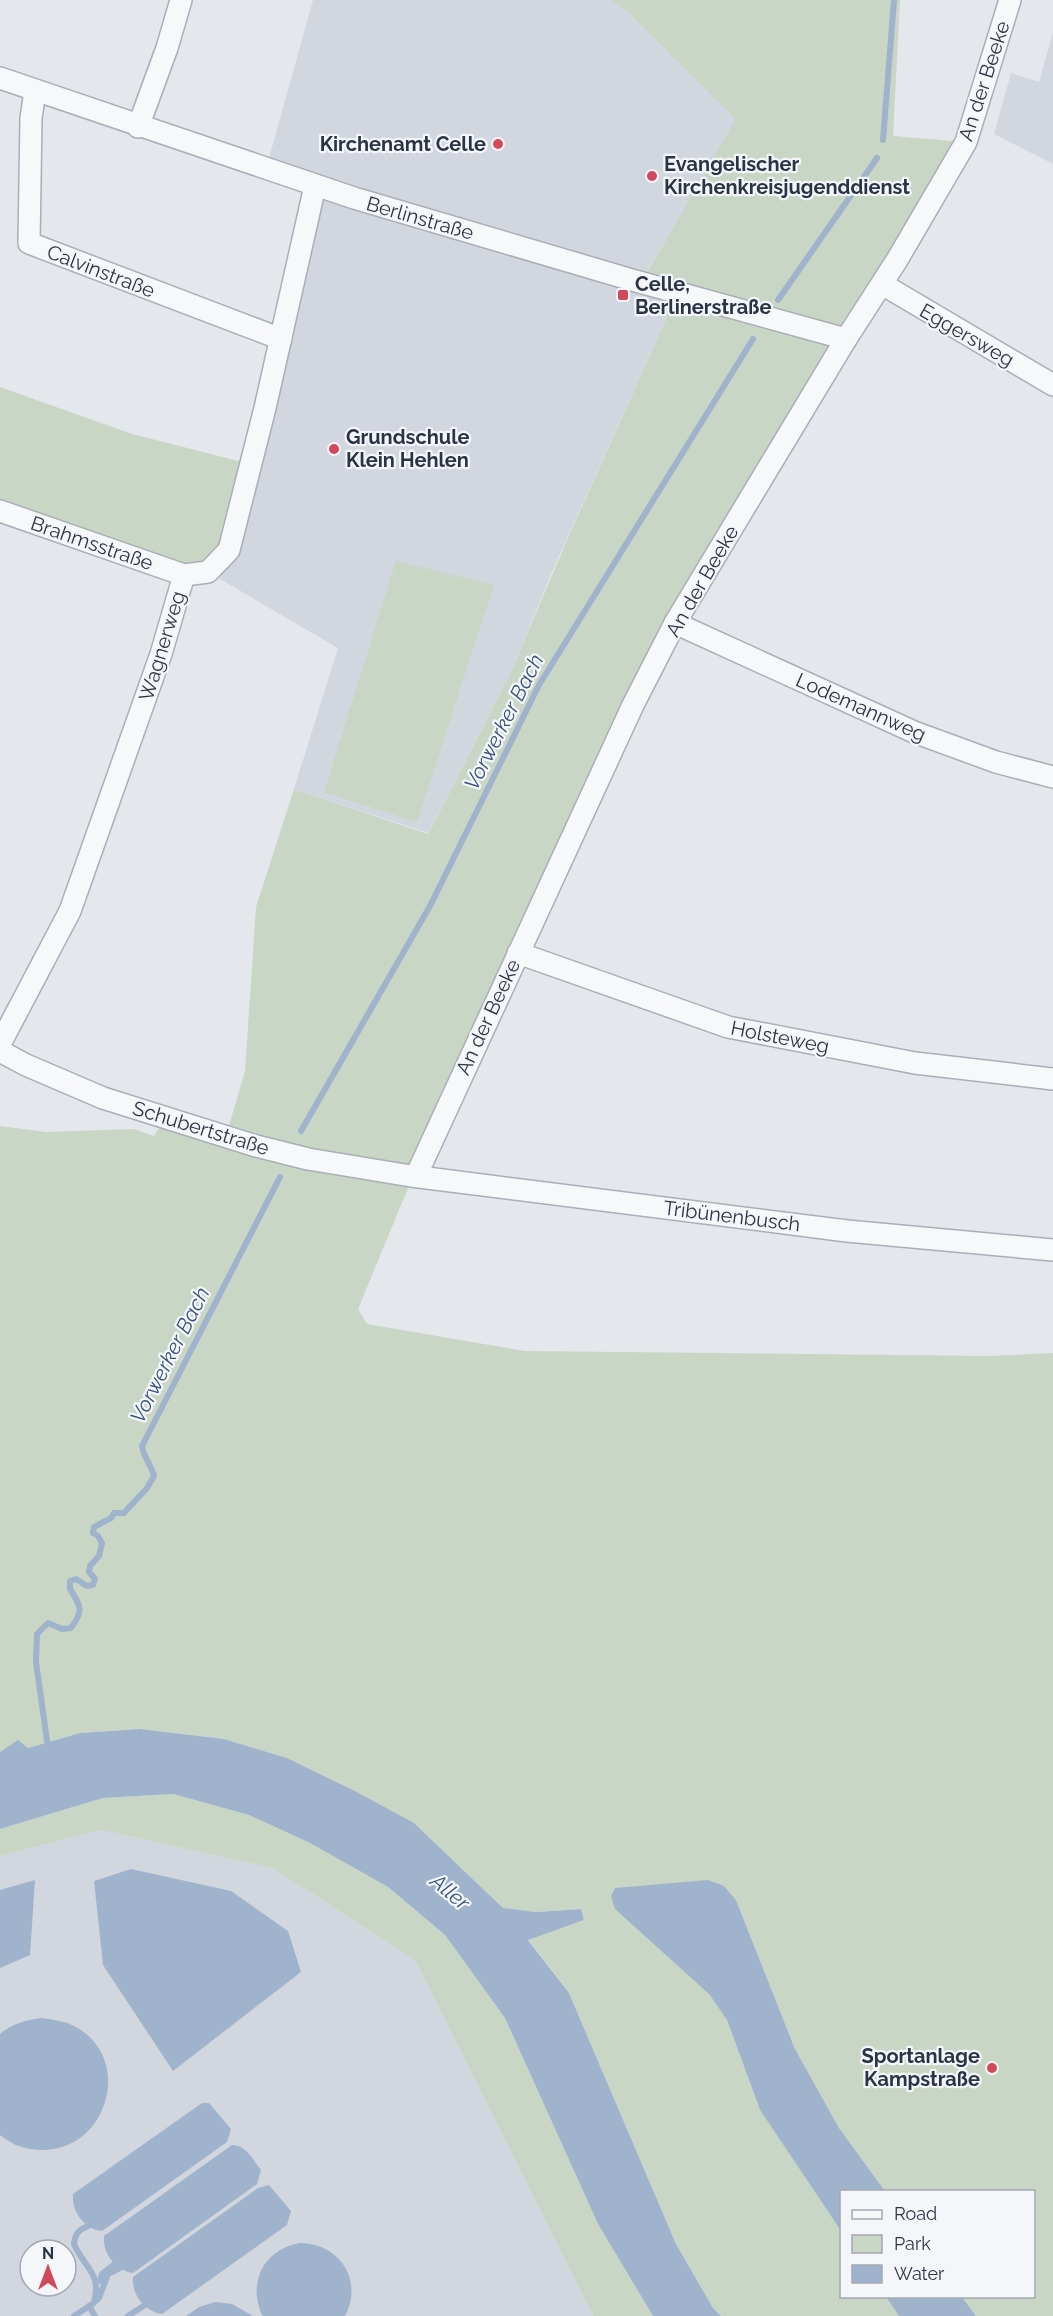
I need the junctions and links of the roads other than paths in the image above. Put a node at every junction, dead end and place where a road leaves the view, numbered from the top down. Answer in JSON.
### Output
{"nodes":[{"id":1,"x":181,"y":0,"type":"edge"},
{"id":2,"x":1010,"y":0,"type":"edge"},
{"id":3,"x":0,"y":78,"type":"edge"},
{"id":4,"x":35,"y":91,"type":"junction"},
{"id":5,"x":138,"y":127,"type":"junction"},
{"id":6,"x":315,"y":186,"type":"junction"},
{"id":7,"x":882,"y":284,"type":"junction"},
{"id":8,"x":281,"y":339,"type":"junction"},
{"id":9,"x":846,"y":339,"type":"junction"},
{"id":10,"x":1053,"y":385,"type":"edge"},
{"id":11,"x":0,"y":511,"type":"edge"},
{"id":12,"x":184,"y":575,"type":"junction"},
{"id":13,"x":675,"y":622,"type":"junction"},
{"id":14,"x":1053,"y":777,"type":"edge"},
{"id":15,"x":518,"y":953,"type":"junction"},
{"id":16,"x":0,"y":1044,"type":"edge"},
{"id":17,"x":0,"y":1051,"type":"edge"},
{"id":18,"x":1053,"y":1079,"type":"edge"},
{"id":19,"x":413,"y":1176,"type":"junction"},
{"id":20,"x":1053,"y":1250,"type":"edge"}],
"edges":[{"from":1,"to":5,"type":"street"},
{"from":2,"to":7,"type":"street","name":"An der Beeke"},
{"from":3,"to":4,"type":"street","name":"Berlinstraße"},
{"from":4,"to":5,"type":"street","name":"Berlinstraße"},
{"from":4,"to":8,"type":"street","name":"Calvinstraße"},
{"from":5,"to":6,"type":"street","name":"Berlinstraße"},
{"from":6,"to":8,"type":"street","name":"Wagnerweg"},
{"from":6,"to":9,"type":"street","name":"Berlinstraße"},
{"from":7,"to":9,"type":"street","name":"An der Beeke"},
{"from":7,"to":10,"type":"street","name":"Eggersweg"},
{"from":8,"to":12,"type":"street","name":"Wagnerweg"},
{"from":9,"to":13,"type":"street","name":"An der Beeke"},
{"from":11,"to":12,"type":"street","name":"Brahmsstraße"},
{"from":12,"to":16,"type":"street","name":"Wagnerweg"},
{"from":13,"to":14,"type":"street","name":"Lodemannweg"},
{"from":13,"to":15,"type":"street","name":"An der Beeke"},
{"from":15,"to":18,"type":"street","name":"Holsteweg"},
{"from":15,"to":19,"type":"street","name":"An der Beeke"},
{"from":17,"to":19,"type":"street","name":"Schubertstraße"},
{"from":19,"to":20,"type":"street","name":"Tribünenbusch"}]}
